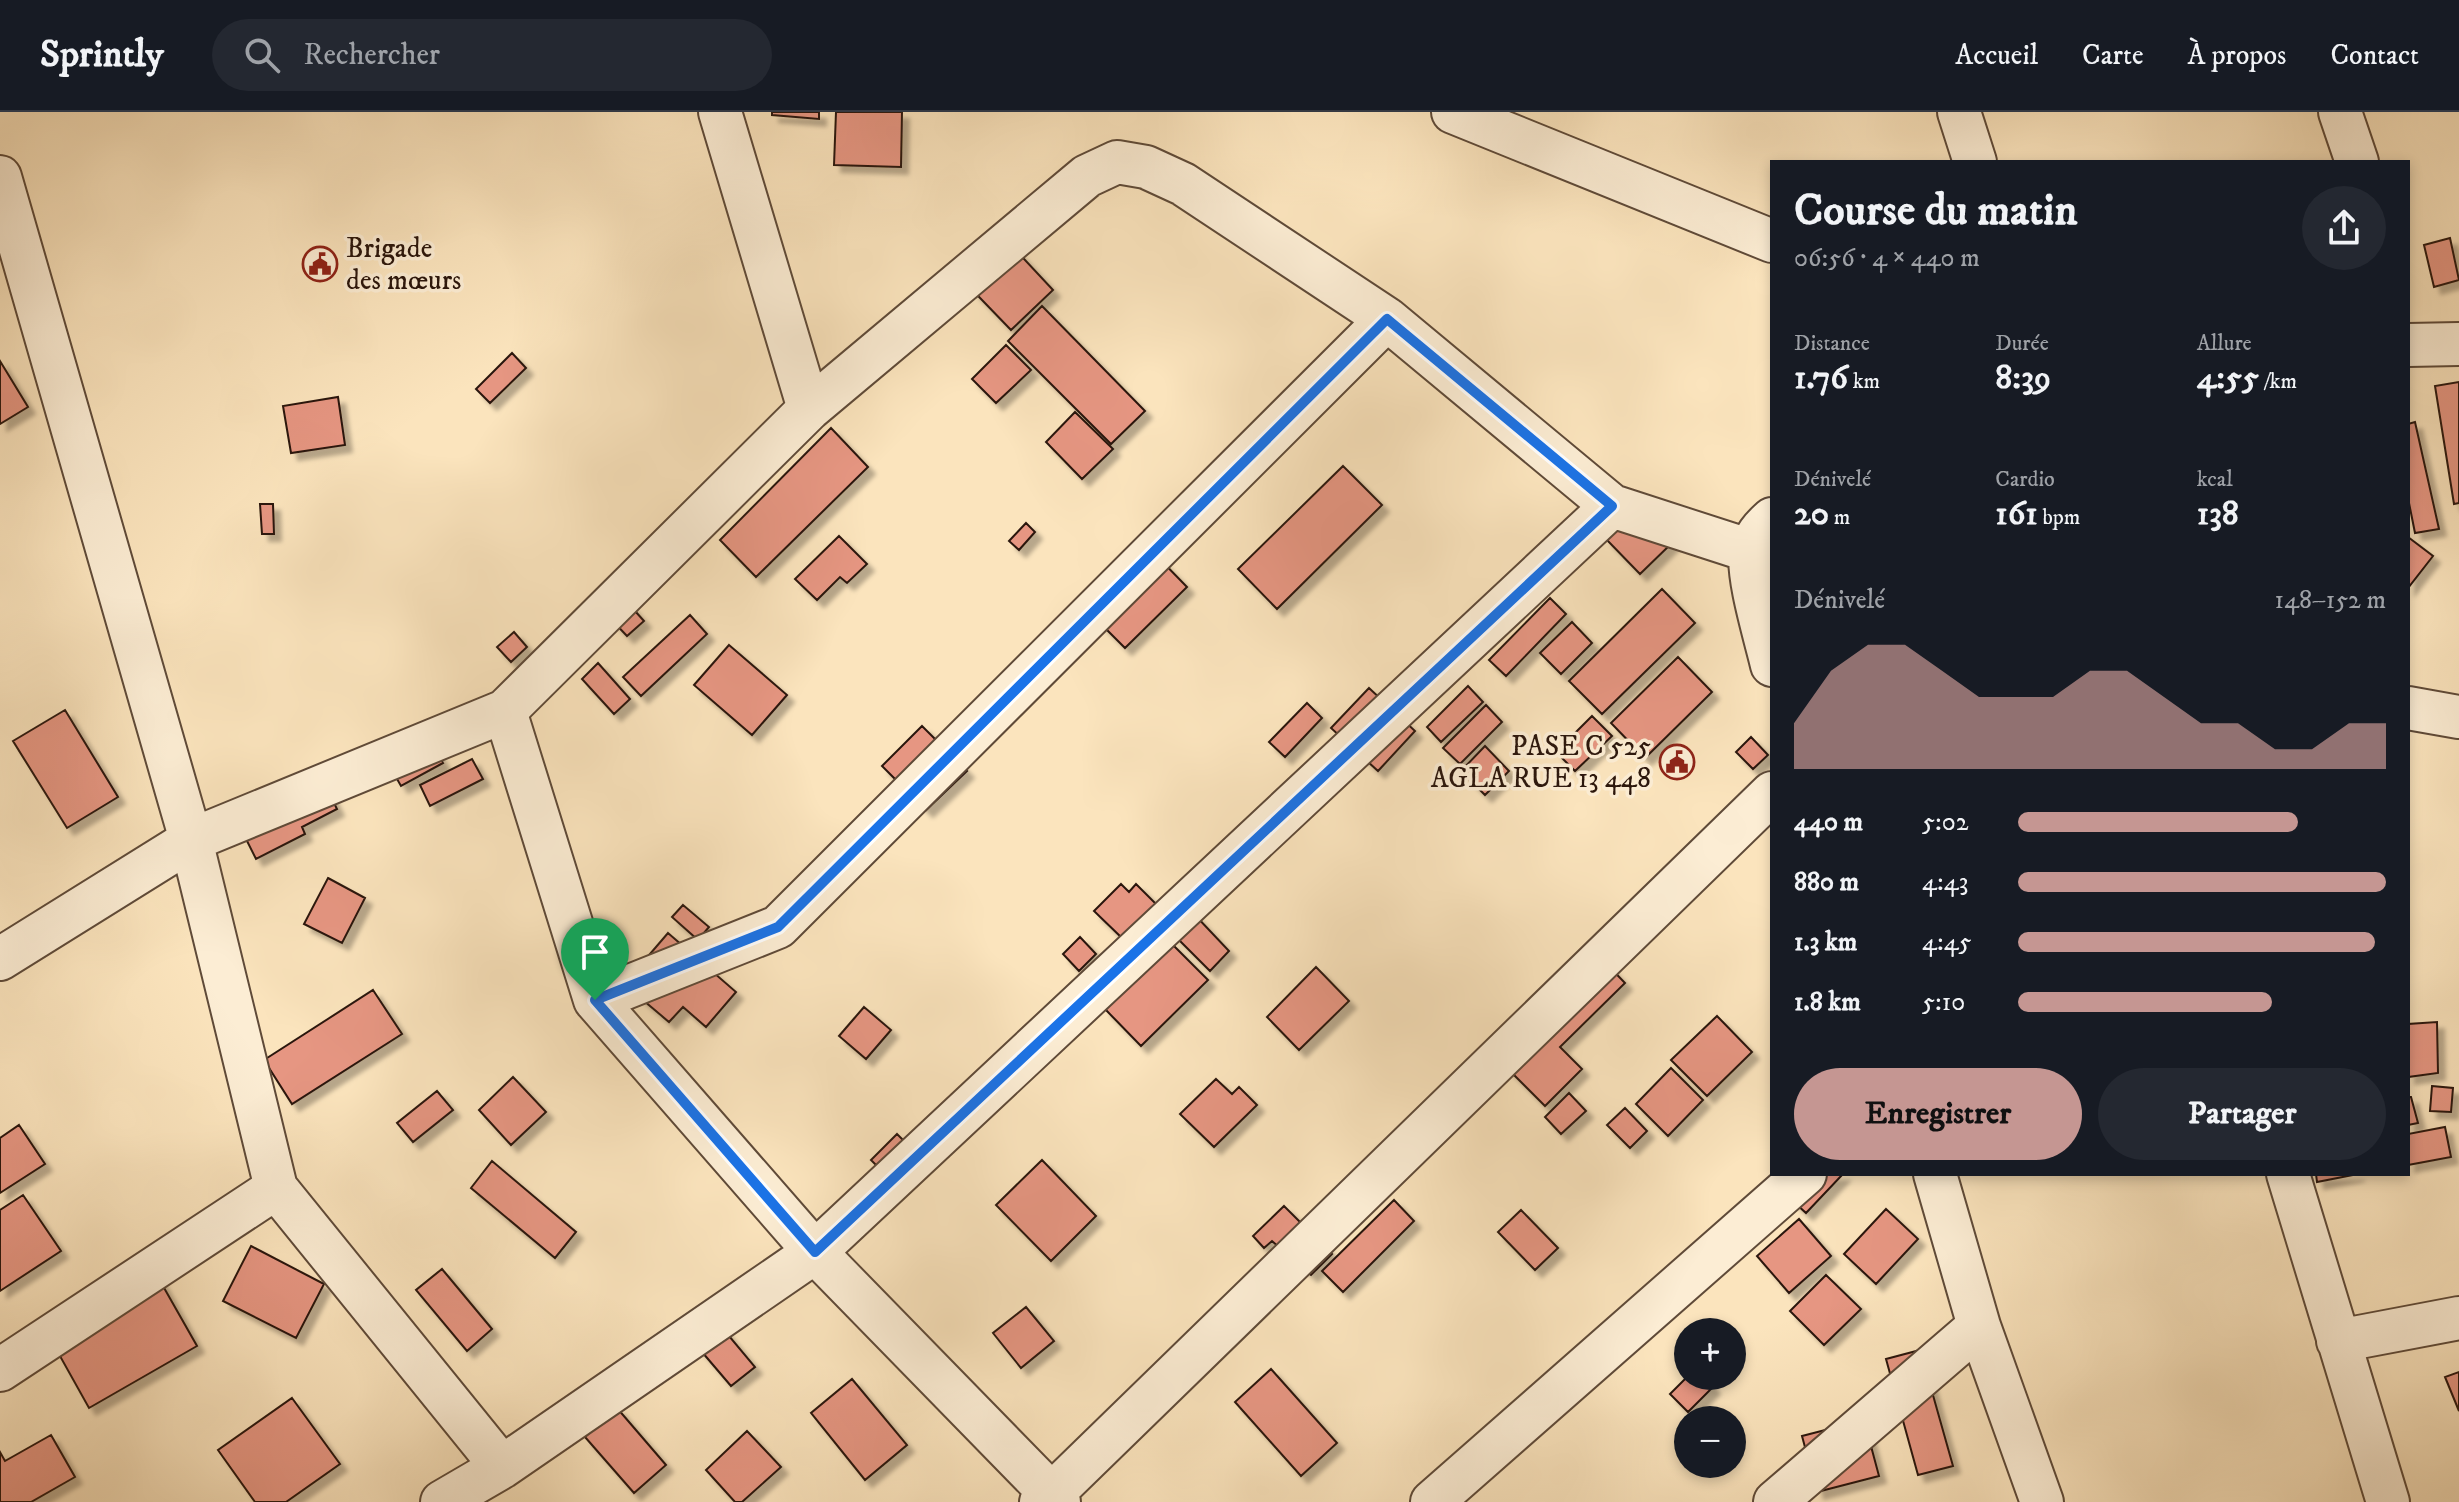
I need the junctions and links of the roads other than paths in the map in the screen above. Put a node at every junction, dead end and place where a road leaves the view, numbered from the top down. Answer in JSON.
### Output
{"nodes":[{"id":1,"x":720,"y":112,"type":"edge"},
{"id":2,"x":1453,"y":112,"type":"edge"},
{"id":3,"x":1959,"y":112,"type":"edge"},
{"id":4,"x":2340,"y":112,"type":"edge"},
{"id":5,"x":1535,"y":130,"type":"edge"},
{"id":6,"x":1974,"y":160,"type":"edge"},
{"id":7,"x":2356,"y":160,"type":"edge"},
{"id":8,"x":0,"y":177,"type":"edge"},
{"id":9,"x":1770,"y":240,"type":"edge"},
{"id":10,"x":1387,"y":319,"type":"junction"},
{"id":11,"x":2411,"y":334,"type":"edge"},
{"id":12,"x":2459,"y":344,"type":"edge"},
{"id":13,"x":809,"y":409,"type":"junction"},
{"id":14,"x":1612,"y":506,"type":"junction"},
{"id":15,"x":1762,"y":535,"type":"edge"},
{"id":16,"x":1770,"y":656,"type":"edge"},
{"id":17,"x":2410,"y":708,"type":"edge"},
{"id":18,"x":505,"y":711,"type":"junction"},
{"id":19,"x":2459,"y":717,"type":"edge"},
{"id":20,"x":1770,"y":795,"type":"edge"},
{"id":21,"x":191,"y":840,"type":"junction"},
{"id":22,"x":0,"y":959,"type":"edge"},
{"id":23,"x":595,"y":1000,"type":"junction"},
{"id":24,"x":1803,"y":1176,"type":"edge"},
{"id":25,"x":1936,"y":1176,"type":"edge"},
{"id":26,"x":2289,"y":1176,"type":"edge"},
{"id":27,"x":276,"y":1188,"type":"junction"},
{"id":28,"x":815,"y":1252,"type":"junction"},
{"id":29,"x":2459,"y":1318,"type":"edge"},
{"id":30,"x":1979,"y":1326,"type":"junction"},
{"id":31,"x":2338,"y":1341,"type":"junction"},
{"id":32,"x":0,"y":1370,"type":"edge"},
{"id":33,"x":502,"y":1467,"type":"junction"},
{"id":34,"x":1051,"y":1499,"type":"edge"},
{"id":35,"x":442,"y":1502,"type":"edge"},
{"id":36,"x":1432,"y":1502,"type":"edge"},
{"id":37,"x":1775,"y":1502,"type":"edge"},
{"id":38,"x":2042,"y":1502,"type":"edge"},
{"id":39,"x":2388,"y":1502,"type":"edge"}],
"edges":[{"from":1,"to":13,"type":"street"},
{"from":2,"to":5,"type":"street"},
{"from":3,"to":6,"type":"street"},
{"from":4,"to":7,"type":"street"},
{"from":5,"to":9,"type":"street"},
{"from":8,"to":21,"type":"street"},
{"from":10,"to":13,"type":"street"},
{"from":10,"to":14,"type":"street"},
{"from":10,"to":23,"type":"street"},
{"from":11,"to":12,"type":"street"},
{"from":13,"to":18,"type":"street"},
{"from":14,"to":15,"type":"street"},
{"from":14,"to":28,"type":"street"},
{"from":15,"to":16,"type":"street"},
{"from":17,"to":19,"type":"street"},
{"from":18,"to":21,"type":"street"},
{"from":18,"to":23,"type":"street"},
{"from":20,"to":34,"type":"street"},
{"from":21,"to":22,"type":"street"},
{"from":21,"to":27,"type":"street"},
{"from":23,"to":28,"type":"street"},
{"from":24,"to":36,"type":"street"},
{"from":25,"to":30,"type":"street"},
{"from":26,"to":31,"type":"street"},
{"from":27,"to":32,"type":"street"},
{"from":27,"to":33,"type":"street"},
{"from":28,"to":33,"type":"street"},
{"from":28,"to":34,"type":"street"},
{"from":29,"to":31,"type":"street"},
{"from":30,"to":37,"type":"street"},
{"from":30,"to":38,"type":"street"},
{"from":31,"to":39,"type":"street"},
{"from":33,"to":35,"type":"street"}]}
